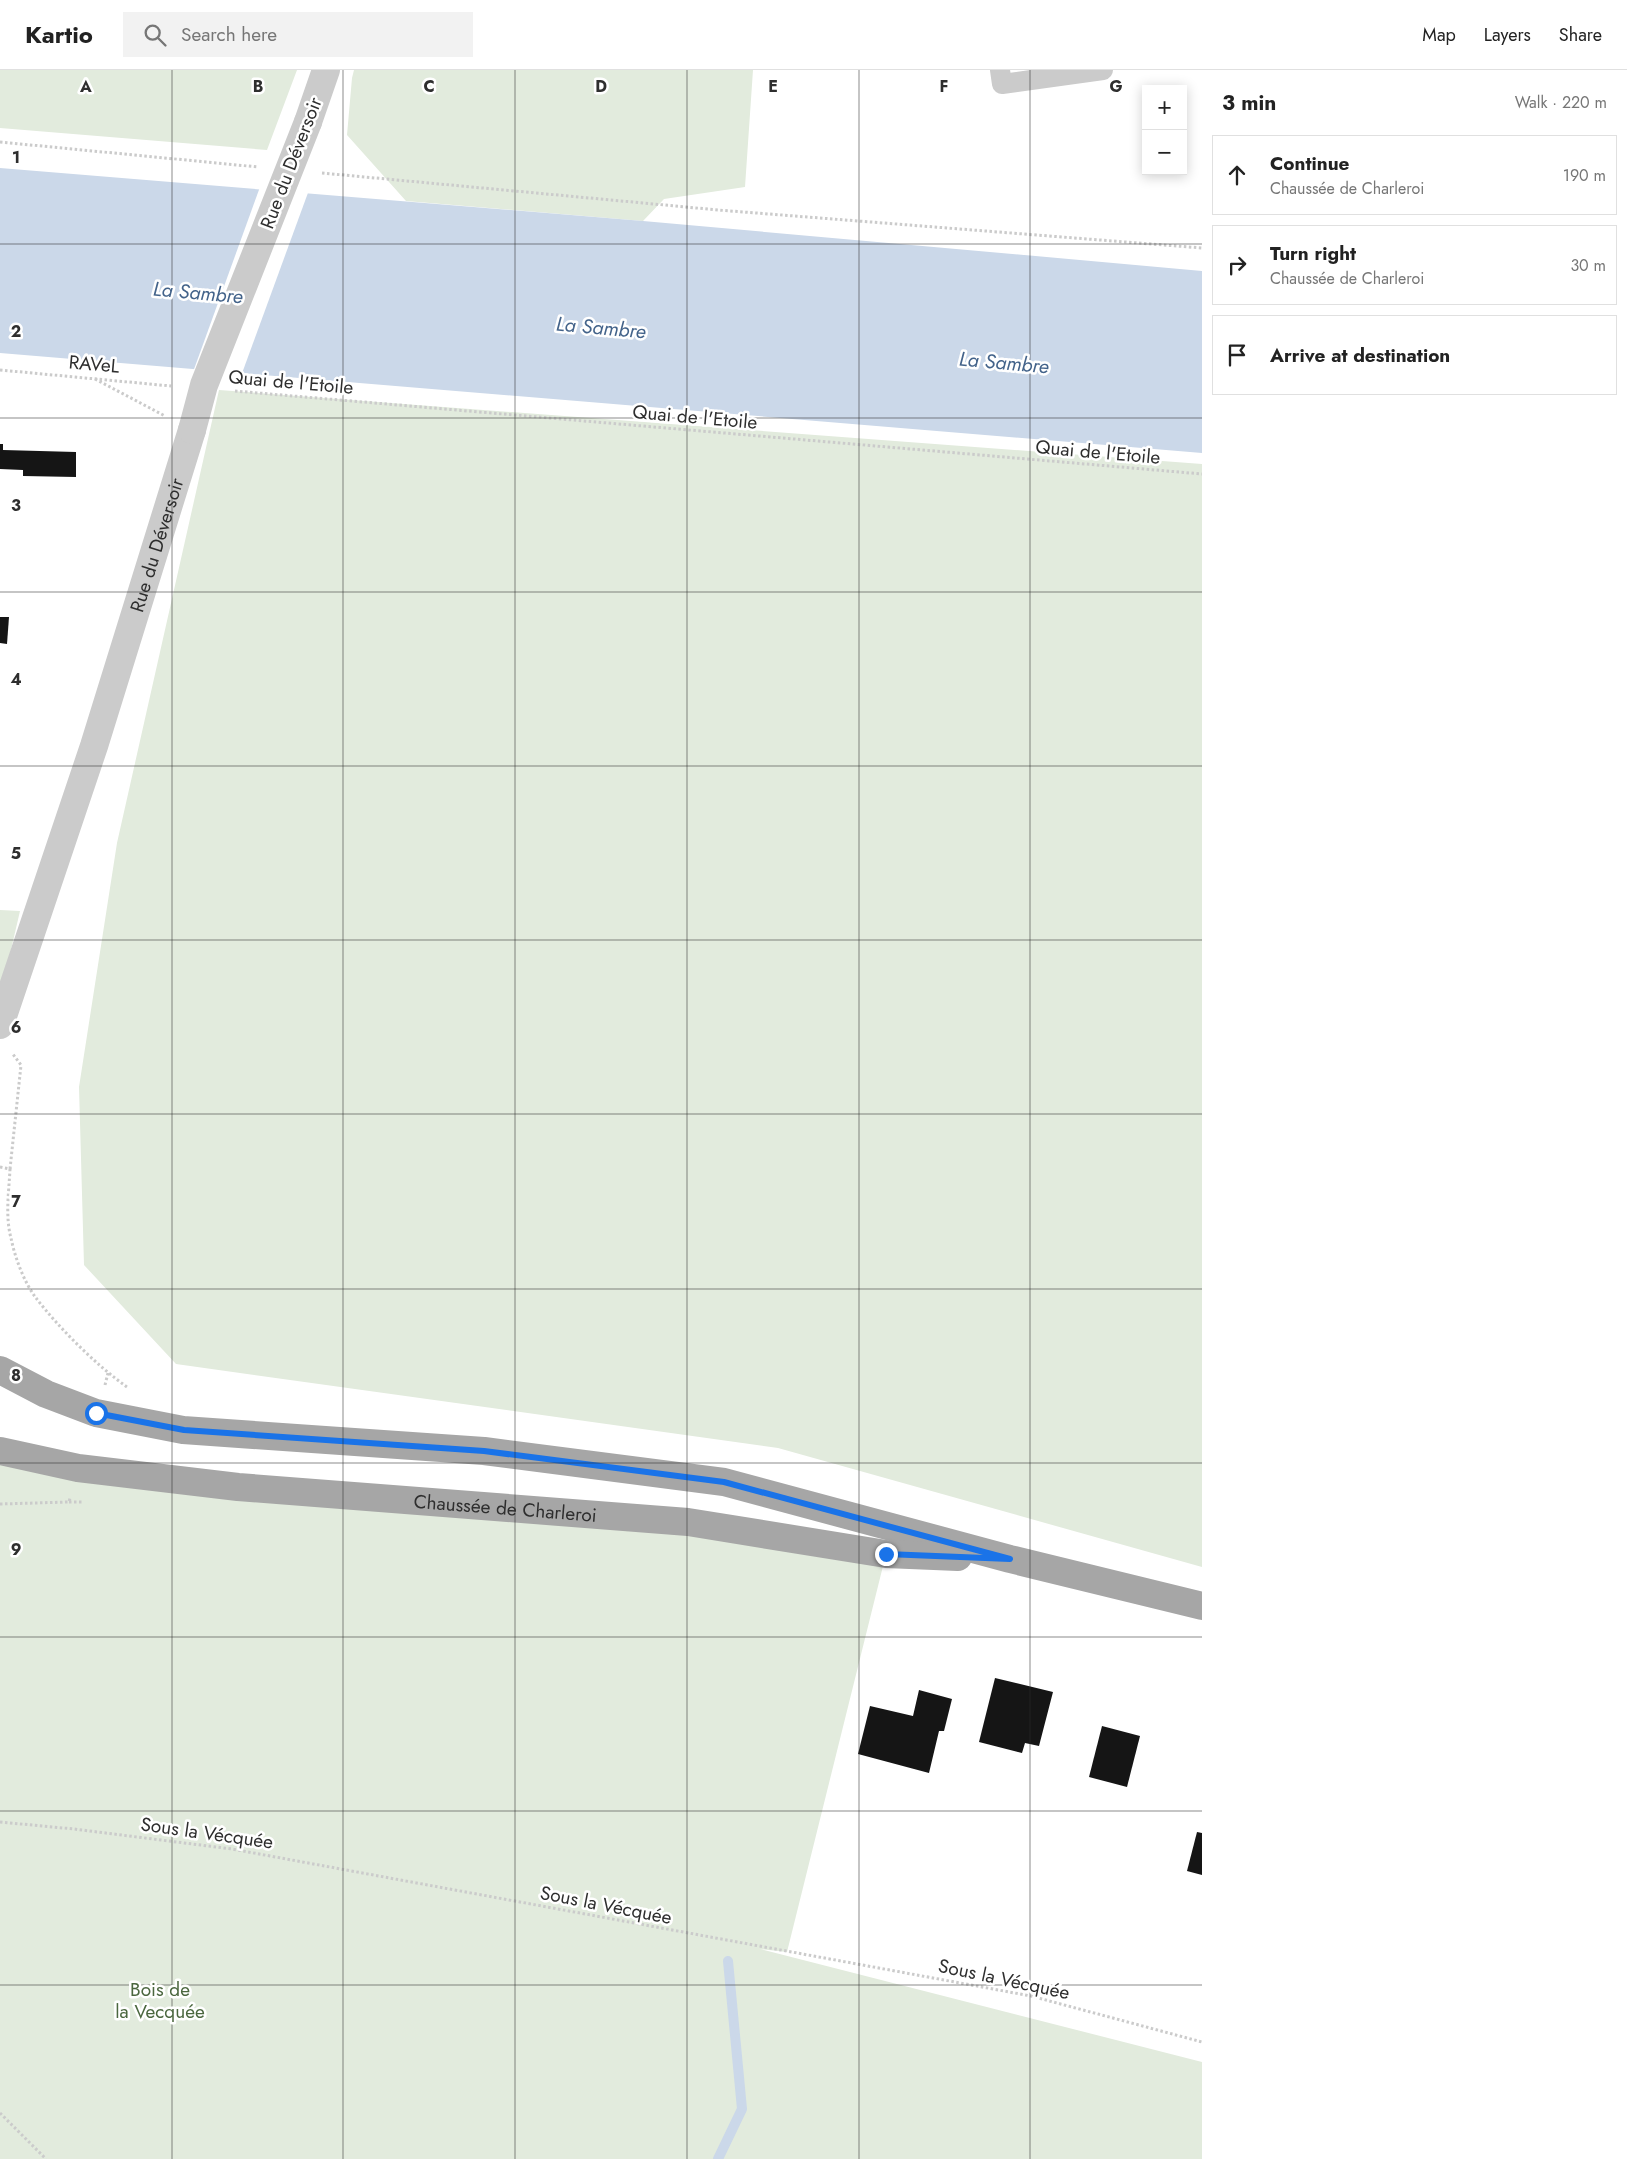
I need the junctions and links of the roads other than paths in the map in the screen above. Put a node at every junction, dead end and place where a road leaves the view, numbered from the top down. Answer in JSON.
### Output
{"nodes":[{"id":1,"x":326,"y":70,"type":"edge"},
{"id":2,"x":1000,"y":70,"type":"edge"},
{"id":3,"x":1102,"y":70,"type":"edge"},
{"id":4,"x":0,"y":1025,"type":"edge"},
{"id":5,"x":0,"y":1370,"type":"edge"},
{"id":6,"x":0,"y":1451,"type":"edge"},
{"id":7,"x":1010,"y":1559,"type":"junction"},
{"id":8,"x":1202,"y":1606,"type":"edge"}],
"edges":[{"from":1,"to":4,"type":"street","name":"Rue du Déversoir","bridge":true},
{"from":2,"to":3,"type":"lane"},
{"from":5,"to":7,"type":"main road","name":"Chaussée de Charleroi"},
{"from":6,"to":7,"type":"main road","name":"Chaussée de Charleroi"},
{"from":7,"to":8,"type":"main road","name":"Chaussée de Charleroi"}]}
